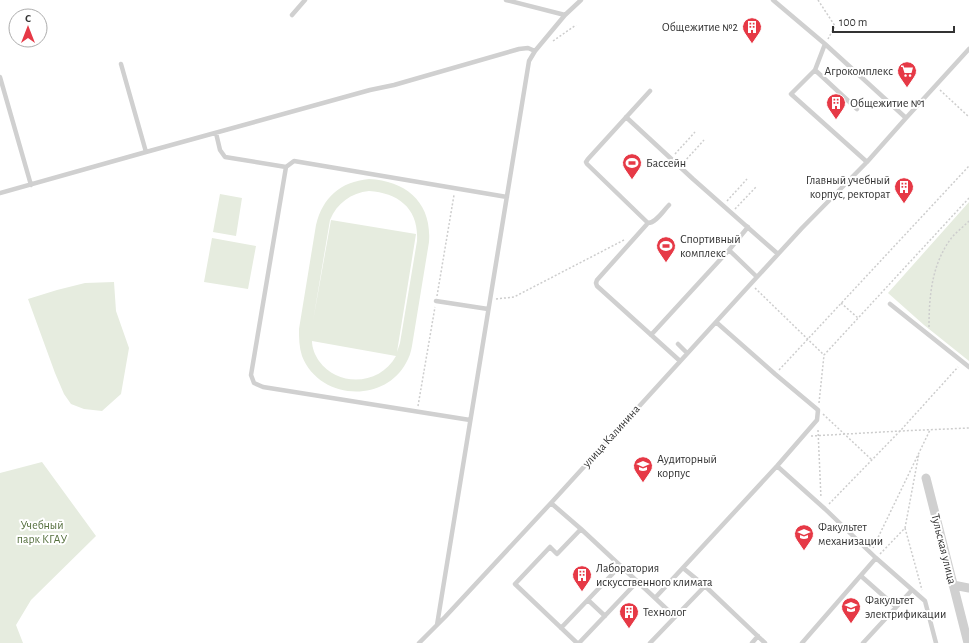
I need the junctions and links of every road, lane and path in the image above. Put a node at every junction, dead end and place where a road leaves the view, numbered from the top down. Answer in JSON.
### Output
{"nodes":[{"id":1,"x":305,"y":0,"type":"edge"},
{"id":2,"x":506,"y":0,"type":"edge"},
{"id":3,"x":581,"y":0,"type":"edge"},
{"id":4,"x":772,"y":0,"type":"edge"},
{"id":5,"x":818,"y":0,"type":"edge"},
{"id":6,"x":292,"y":15,"type":"dead end"},
{"id":7,"x":564,"y":15,"type":"junction"},
{"id":8,"x":576,"y":25,"type":"dead end"},
{"id":9,"x":553,"y":41,"type":"dead end"},
{"id":10,"x":825,"y":44,"type":"junction"},
{"id":11,"x":969,"y":49,"type":"edge"},
{"id":12,"x":535,"y":50,"type":"junction"},
{"id":13,"x":121,"y":64,"type":"dead end"},
{"id":14,"x":815,"y":70,"type":"junction"},
{"id":15,"x":0,"y":77,"type":"edge"},
{"id":16,"x":935,"y":86,"type":"junction"},
{"id":17,"x":650,"y":91,"type":"dead end"},
{"id":18,"x":857,"y":109,"type":"dead end"},
{"id":19,"x":969,"y":117,"type":"edge"},
{"id":20,"x":626,"y":118,"type":"junction"},
{"id":21,"x":906,"y":118,"type":"junction"},
{"id":22,"x":695,"y":132,"type":"dead end"},
{"id":23,"x":216,"y":133,"type":"junction"},
{"id":24,"x":704,"y":140,"type":"dead end"},
{"id":25,"x":146,"y":152,"type":"junction"},
{"id":26,"x":671,"y":159,"type":"junction"},
{"id":27,"x":867,"y":162,"type":"junction"},
{"id":28,"x":969,"y":166,"type":"edge"},
{"id":29,"x":286,"y":167,"type":"junction"},
{"id":30,"x":680,"y":167,"type":"junction"},
{"id":31,"x":966,"y":169,"type":"junction"},
{"id":32,"x":969,"y":172,"type":"edge"},
{"id":33,"x":747,"y":179,"type":"dead end"},
{"id":34,"x":31,"y":185,"type":"junction"},
{"id":35,"x":756,"y":187,"type":"dead end"},
{"id":36,"x":0,"y":193,"type":"edge"},
{"id":37,"x":507,"y":197,"type":"junction"},
{"id":38,"x":969,"y":198,"type":"edge"},
{"id":39,"x":669,"y":205,"type":"dead end"},
{"id":40,"x":723,"y":205,"type":"junction"},
{"id":41,"x":732,"y":213,"type":"junction"},
{"id":42,"x":969,"y":222,"type":"edge"},
{"id":43,"x":648,"y":223,"type":"junction"},
{"id":44,"x":748,"y":227,"type":"junction"},
{"id":45,"x":626,"y":239,"type":"dead end"},
{"id":46,"x":729,"y":250,"type":"junction"},
{"id":47,"x":778,"y":254,"type":"junction"},
{"id":48,"x":757,"y":277,"type":"junction"},
{"id":49,"x":751,"y":283,"type":"junction"},
{"id":50,"x":490,"y":300,"type":"junction"},
{"id":51,"x":436,"y":301,"type":"dead end"},
{"id":52,"x":841,"y":303,"type":"junction"},
{"id":53,"x":890,"y":304,"type":"dead end"},
{"id":54,"x":488,"y":309,"type":"junction"},
{"id":55,"x":858,"y":318,"type":"junction"},
{"id":56,"x":716,"y":322,"type":"junction"},
{"id":57,"x":651,"y":335,"type":"junction"},
{"id":58,"x":929,"y":335,"type":"junction"},
{"id":59,"x":807,"y":339,"type":"junction"},
{"id":60,"x":678,"y":344,"type":"dead end"},
{"id":61,"x":687,"y":353,"type":"junction"},
{"id":62,"x":824,"y":355,"type":"junction"},
{"id":63,"x":680,"y":361,"type":"junction"},
{"id":64,"x":963,"y":362,"type":"junction"},
{"id":65,"x":969,"y":367,"type":"edge"},
{"id":66,"x":775,"y":374,"type":"junction"},
{"id":67,"x":818,"y":410,"type":"junction"},
{"id":68,"x":470,"y":420,"type":"junction"},
{"id":69,"x":817,"y":420,"type":"junction"},
{"id":70,"x":969,"y":428,"type":"edge"},
{"id":71,"x":930,"y":430,"type":"junction"},
{"id":72,"x":900,"y":431,"type":"junction"},
{"id":73,"x":845,"y":434,"type":"junction"},
{"id":74,"x":818,"y":436,"type":"junction"},
{"id":75,"x":802,"y":438,"type":"junction"},
{"id":76,"x":919,"y":451,"type":"junction"},
{"id":77,"x":872,"y":460,"type":"junction"},
{"id":78,"x":777,"y":466,"type":"junction"},
{"id":79,"x":926,"y":478,"type":"dead end"},
{"id":80,"x":551,"y":503,"type":"junction"},
{"id":81,"x":824,"y":507,"type":"junction"},
{"id":82,"x":905,"y":528,"type":"junction"},
{"id":83,"x":581,"y":529,"type":"junction"},
{"id":84,"x":871,"y":553,"type":"junction"},
{"id":85,"x":876,"y":558,"type":"junction"},
{"id":86,"x":620,"y":566,"type":"junction"},
{"id":87,"x":683,"y":568,"type":"junction"},
{"id":88,"x":861,"y":576,"type":"junction"},
{"id":89,"x":637,"y":582,"type":"junction"},
{"id":90,"x":953,"y":585,"type":"junction"},
{"id":91,"x":705,"y":586,"type":"junction"},
{"id":92,"x":969,"y":588,"type":"edge"},
{"id":93,"x":912,"y":590,"type":"junction"},
{"id":94,"x":655,"y":598,"type":"junction"},
{"id":95,"x":588,"y":600,"type":"junction"},
{"id":96,"x":925,"y":601,"type":"junction"},
{"id":97,"x":896,"y":607,"type":"junction"},
{"id":98,"x":605,"y":616,"type":"junction"},
{"id":99,"x":674,"y":617,"type":"junction"},
{"id":100,"x":436,"y":626,"type":"junction"},
{"id":101,"x":561,"y":628,"type":"junction"},
{"id":102,"x":758,"y":636,"type":"junction"},
{"id":103,"x":419,"y":643,"type":"edge"},
{"id":104,"x":578,"y":643,"type":"edge"},
{"id":105,"x":650,"y":643,"type":"edge"},
{"id":106,"x":752,"y":643,"type":"edge"},
{"id":107,"x":764,"y":643,"type":"edge"},
{"id":108,"x":802,"y":643,"type":"edge"},
{"id":109,"x":863,"y":643,"type":"edge"},
{"id":110,"x":936,"y":643,"type":"edge"},
{"id":111,"x":968,"y":643,"type":"edge"}],
"edges":[{"from":1,"to":6,"type":"lane"},
{"from":2,"to":7,"type":"lane"},
{"from":3,"to":7,"type":"lane"},
{"from":4,"to":10,"type":"lane"},
{"from":5,"to":10,"type":"path"},
{"from":7,"to":12,"type":"lane"},
{"from":8,"to":9,"type":"path"},
{"from":10,"to":14,"type":"lane"},
{"from":10,"to":21,"type":"lane"},
{"from":11,"to":16,"type":"lane","name":"улица Калинина"},
{"from":12,"to":23,"type":"lane"},
{"from":12,"to":37,"type":"lane"},
{"from":13,"to":25,"type":"lane"},
{"from":14,"to":18,"type":"lane"},
{"from":14,"to":27,"type":"lane"},
{"from":15,"to":34,"type":"lane"},
{"from":16,"to":19,"type":"path"},
{"from":16,"to":21,"type":"lane","name":"улица Калинина"},
{"from":17,"to":20,"type":"lane"},
{"from":20,"to":26,"type":"lane"},
{"from":20,"to":43,"type":"lane"},
{"from":21,"to":27,"type":"lane","name":"улица Калинина"},
{"from":22,"to":26,"type":"path"},
{"from":23,"to":25,"type":"lane"},
{"from":23,"to":29,"type":"lane"},
{"from":24,"to":30,"type":"path"},
{"from":25,"to":34,"type":"lane"},
{"from":26,"to":30,"type":"lane"},
{"from":27,"to":47,"type":"lane","name":"улица Калинина"},
{"from":28,"to":31,"type":"path"},
{"from":29,"to":37,"type":"lane"},
{"from":29,"to":68,"type":"lane"},
{"from":30,"to":40,"type":"lane"},
{"from":31,"to":32,"type":"path"},
{"from":31,"to":52,"type":"path"},
{"from":33,"to":40,"type":"path"},
{"from":34,"to":36,"type":"lane"},
{"from":35,"to":41,"type":"path"},
{"from":37,"to":50,"type":"lane"},
{"from":38,"to":55,"type":"path"},
{"from":39,"to":43,"type":"lane"},
{"from":40,"to":41,"type":"lane"},
{"from":41,"to":44,"type":"lane"},
{"from":42,"to":58,"type":"path"},
{"from":43,"to":57,"type":"lane"},
{"from":44,"to":46,"type":"lane"},
{"from":44,"to":47,"type":"lane"},
{"from":45,"to":50,"type":"path"},
{"from":46,"to":48,"type":"lane"},
{"from":46,"to":57,"type":"lane"},
{"from":47,"to":48,"type":"lane","name":"улица Калинина"},
{"from":48,"to":49,"type":"lane","name":"улица Калинина"},
{"from":49,"to":56,"type":"lane","name":"улица Калинина"},
{"from":49,"to":59,"type":"path"},
{"from":50,"to":54,"type":"lane"},
{"from":51,"to":54,"type":"lane"},
{"from":52,"to":55,"type":"path"},
{"from":52,"to":59,"type":"path"},
{"from":53,"to":58,"type":"lane"},
{"from":54,"to":68,"type":"lane"},
{"from":55,"to":62,"type":"path"},
{"from":56,"to":61,"type":"lane","name":"улица Калинина"},
{"from":56,"to":66,"type":"lane"},
{"from":57,"to":63,"type":"lane"},
{"from":58,"to":64,"type":"lane"},
{"from":59,"to":62,"type":"path"},
{"from":59,"to":66,"type":"path"},
{"from":60,"to":61,"type":"lane"},
{"from":61,"to":63,"type":"lane","name":"улица Калинина"},
{"from":62,"to":67,"type":"path"},
{"from":63,"to":80,"type":"lane","name":"улица Калинина"},
{"from":64,"to":65,"type":"lane"},
{"from":64,"to":72,"type":"path"},
{"from":66,"to":67,"type":"lane"},
{"from":67,"to":69,"type":"lane"},
{"from":67,"to":73,"type":"path"},
{"from":68,"to":100,"type":"lane"},
{"from":69,"to":74,"type":"path"},
{"from":69,"to":75,"type":"lane"},
{"from":70,"to":71,"type":"path"},
{"from":71,"to":72,"type":"path"},
{"from":71,"to":76,"type":"path"},
{"from":72,"to":73,"type":"path"},
{"from":72,"to":77,"type":"path"},
{"from":73,"to":74,"type":"path"},
{"from":73,"to":77,"type":"path"},
{"from":74,"to":75,"type":"path"},
{"from":74,"to":81,"type":"path"},
{"from":75,"to":78,"type":"lane"},
{"from":76,"to":82,"type":"path"},
{"from":76,"to":84,"type":"path"},
{"from":77,"to":81,"type":"path"},
{"from":78,"to":81,"type":"lane"},
{"from":78,"to":87,"type":"lane"},
{"from":79,"to":90,"type":"street","name":"Тульская улица"},
{"from":80,"to":83,"type":"lane"},
{"from":80,"to":100,"type":"lane","name":"улица Калинина"},
{"from":81,"to":84,"type":"lane"},
{"from":82,"to":85,"type":"path"},
{"from":82,"to":96,"type":"path"},
{"from":83,"to":86,"type":"lane"},
{"from":83,"to":101,"type":"lane"},
{"from":84,"to":85,"type":"lane"},
{"from":85,"to":88,"type":"lane"},
{"from":85,"to":93,"type":"lane"},
{"from":86,"to":89,"type":"lane"},
{"from":86,"to":95,"type":"lane"},
{"from":87,"to":91,"type":"lane"},
{"from":87,"to":94,"type":"lane"},
{"from":88,"to":97,"type":"lane"},
{"from":88,"to":108,"type":"lane"},
{"from":89,"to":94,"type":"lane"},
{"from":89,"to":98,"type":"lane"},
{"from":90,"to":92,"type":"street"},
{"from":90,"to":111,"type":"street","name":"Тульская улица"},
{"from":91,"to":99,"type":"lane"},
{"from":91,"to":102,"type":"lane"},
{"from":93,"to":96,"type":"lane"},
{"from":93,"to":97,"type":"lane"},
{"from":94,"to":99,"type":"lane"},
{"from":95,"to":98,"type":"lane"},
{"from":95,"to":101,"type":"lane"},
{"from":96,"to":110,"type":"lane"},
{"from":97,"to":109,"type":"lane"},
{"from":98,"to":104,"type":"lane"},
{"from":99,"to":105,"type":"lane"},
{"from":100,"to":103,"type":"lane","name":"улица Калинина"},
{"from":101,"to":104,"type":"lane"},
{"from":102,"to":106,"type":"lane"},
{"from":102,"to":107,"type":"lane"}]}
